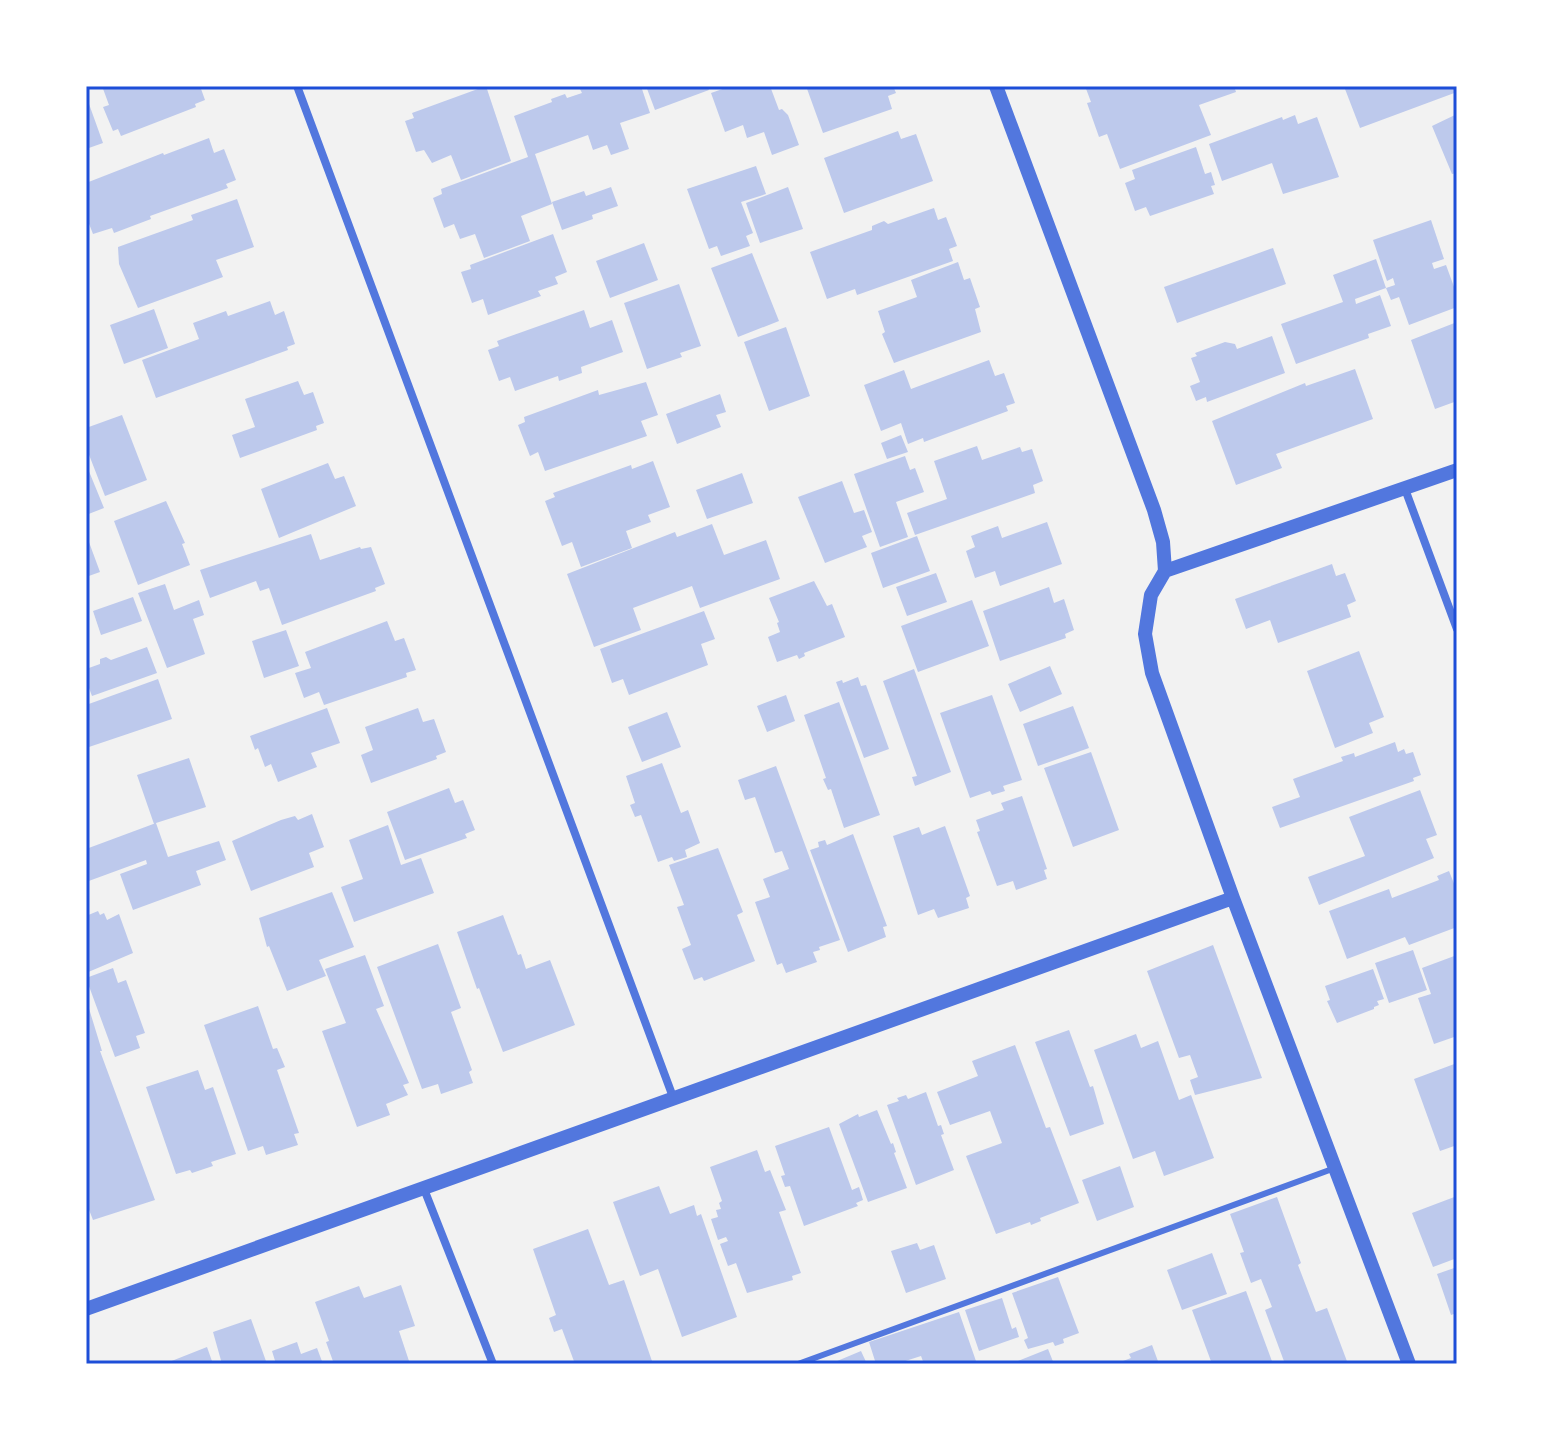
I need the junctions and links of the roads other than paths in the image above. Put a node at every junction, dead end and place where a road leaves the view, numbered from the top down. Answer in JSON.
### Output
{"nodes":[{"id":1,"x":297,"y":86,"type":"edge"},
{"id":2,"x":996,"y":86,"type":"edge"},
{"id":3,"x":1457,"y":470,"type":"edge"},
{"id":4,"x":1405,"y":489,"type":"junction"},
{"id":5,"x":1165,"y":571,"type":"junction"},
{"id":6,"x":1457,"y":629,"type":"edge"},
{"id":7,"x":1233,"y":898,"type":"junction"},
{"id":8,"x":673,"y":1097,"type":"junction"},
{"id":9,"x":1335,"y":1168,"type":"junction"},
{"id":10,"x":424,"y":1189,"type":"junction"},
{"id":11,"x":86,"y":1309,"type":"edge"},
{"id":12,"x":493,"y":1364,"type":"edge"},
{"id":13,"x":798,"y":1364,"type":"edge"},
{"id":14,"x":1409,"y":1364,"type":"edge"}],
"edges":[{"from":1,"to":8,"type":"street"},
{"from":2,"to":5,"type":"street"},
{"from":3,"to":4,"type":"street"},
{"from":4,"to":5,"type":"street"},
{"from":4,"to":6,"type":"street"},
{"from":5,"to":7,"type":"street"},
{"from":7,"to":8,"type":"street"},
{"from":7,"to":9,"type":"street"},
{"from":8,"to":10,"type":"street"},
{"from":9,"to":13,"type":"lane"},
{"from":9,"to":14,"type":"street"},
{"from":10,"to":11,"type":"street"},
{"from":10,"to":12,"type":"street"}]}
